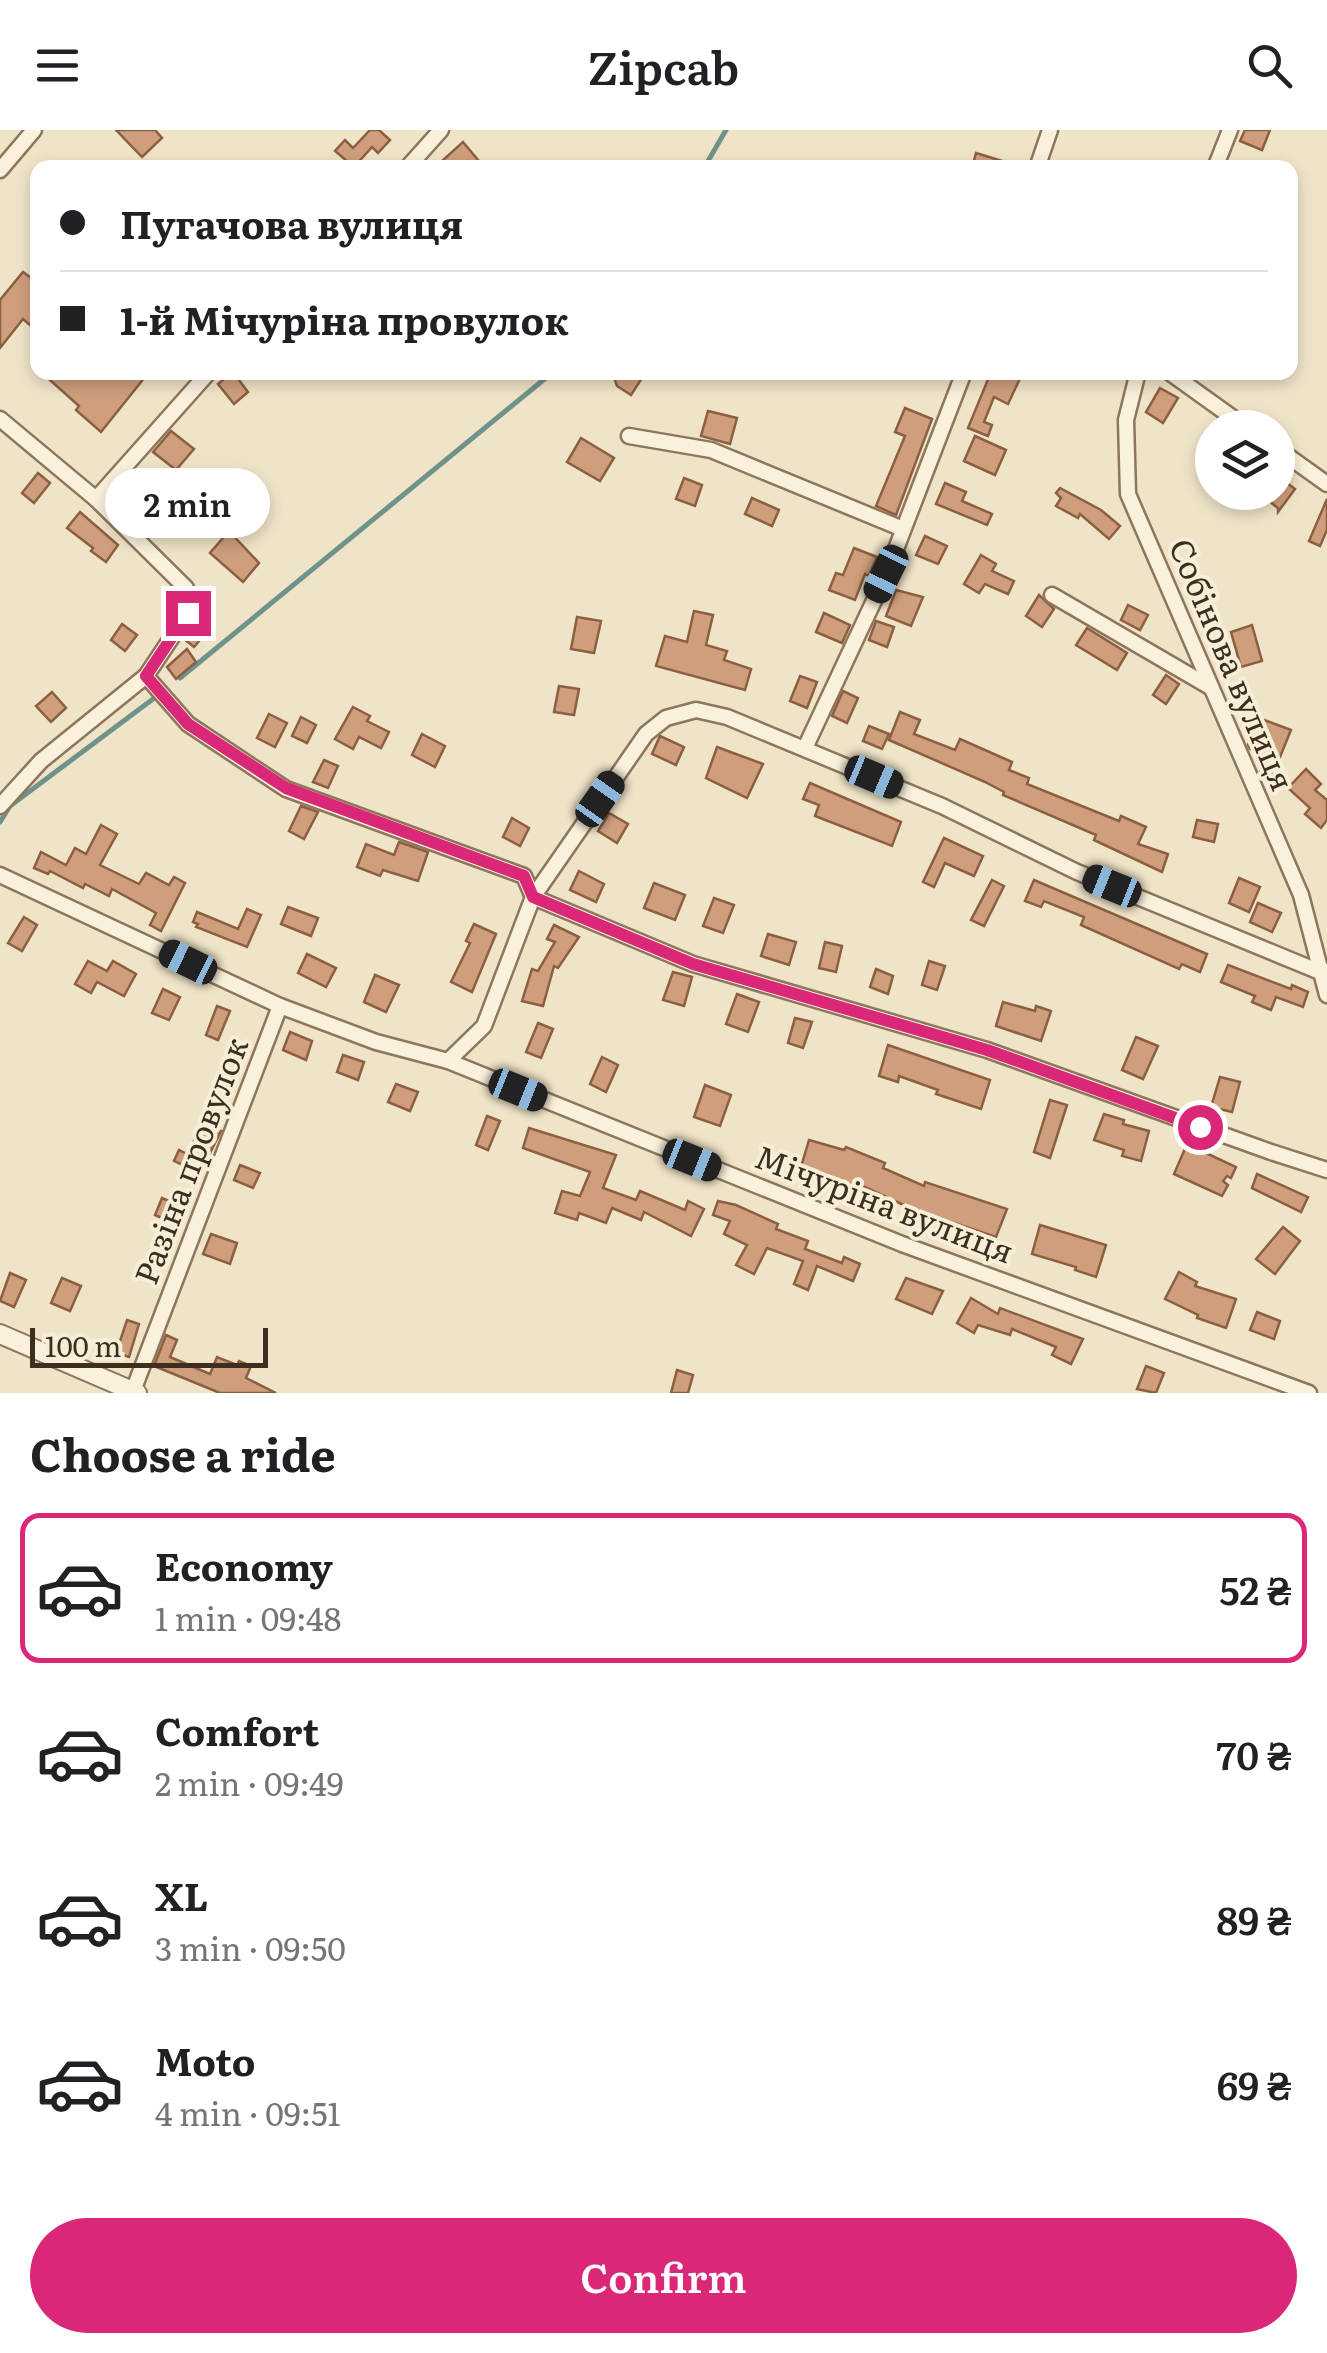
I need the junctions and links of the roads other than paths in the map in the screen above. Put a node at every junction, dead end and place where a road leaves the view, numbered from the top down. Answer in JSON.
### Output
{"nodes":[{"id":1,"x":34,"y":130,"type":"edge"},
{"id":2,"x":440,"y":130,"type":"edge"},
{"id":3,"x":1050,"y":130,"type":"edge"},
{"id":4,"x":1230,"y":130,"type":"edge"},
{"id":5,"x":414,"y":160,"type":"edge"},
{"id":6,"x":1041,"y":160,"type":"edge"},
{"id":7,"x":1218,"y":160,"type":"edge"},
{"id":8,"x":0,"y":170,"type":"edge"},
{"id":9,"x":202,"y":380,"type":"edge"},
{"id":10,"x":961,"y":380,"type":"edge"},
{"id":11,"x":1136,"y":380,"type":"edge"},
{"id":12,"x":1180,"y":380,"type":"edge"},
{"id":13,"x":1222,"y":410,"type":"edge"},
{"id":14,"x":0,"y":419,"type":"edge"},
{"id":15,"x":630,"y":436,"type":"dead end"},
{"id":16,"x":1295,"y":461,"type":"edge"},
{"id":17,"x":1327,"y":484,"type":"edge"},
{"id":18,"x":96,"y":498,"type":"junction"},
{"id":19,"x":903,"y":529,"type":"junction"},
{"id":20,"x":1052,"y":595,"type":"dead end"},
{"id":21,"x":146,"y":676,"type":"junction"},
{"id":22,"x":1211,"y":687,"type":"junction"},
{"id":23,"x":805,"y":748,"type":"junction"},
{"id":24,"x":0,"y":806,"type":"edge"},
{"id":25,"x":0,"y":875,"type":"edge"},
{"id":26,"x":533,"y":897,"type":"junction"},
{"id":27,"x":1324,"y":971,"type":"edge"},
{"id":28,"x":1327,"y":995,"type":"edge"},
{"id":29,"x":280,"y":1006,"type":"junction"},
{"id":30,"x":448,"y":1062,"type":"junction"},
{"id":31,"x":1327,"y":1170,"type":"edge"},
{"id":32,"x":0,"y":1334,"type":"edge"},
{"id":33,"x":135,"y":1392,"type":"edge"},
{"id":34,"x":1309,"y":1393,"type":"edge"}],
"edges":[{"from":1,"to":8,"type":"street"},
{"from":2,"to":5,"type":"street"},
{"from":3,"to":6,"type":"street"},
{"from":4,"to":7,"type":"street"},
{"from":9,"to":18,"type":"street"},
{"from":10,"to":19,"type":"street"},
{"from":11,"to":22,"type":"street","name":"Собінова вулиця"},
{"from":12,"to":13,"type":"street"},
{"from":14,"to":18,"type":"street"},
{"from":15,"to":19,"type":"street"},
{"from":16,"to":17,"type":"street"},
{"from":18,"to":21,"type":"street"},
{"from":19,"to":23,"type":"street"},
{"from":20,"to":22,"type":"street"},
{"from":21,"to":24,"type":"street"},
{"from":21,"to":26,"type":"street"},
{"from":22,"to":27,"type":"street","name":"Собінова вулиця"},
{"from":23,"to":26,"type":"street"},
{"from":23,"to":27,"type":"street"},
{"from":25,"to":29,"type":"street","name":"Мічуріна вулиця"},
{"from":26,"to":30,"type":"street"},
{"from":26,"to":31,"type":"street"},
{"from":27,"to":28,"type":"street","name":"Собінова вулиця"},
{"from":29,"to":30,"type":"street","name":"Мічуріна вулиця"},
{"from":29,"to":33,"type":"street","name":"Разіна провулок"},
{"from":30,"to":34,"type":"street","name":"Мічуріна вулиця"},
{"from":32,"to":33,"type":"street"}]}
